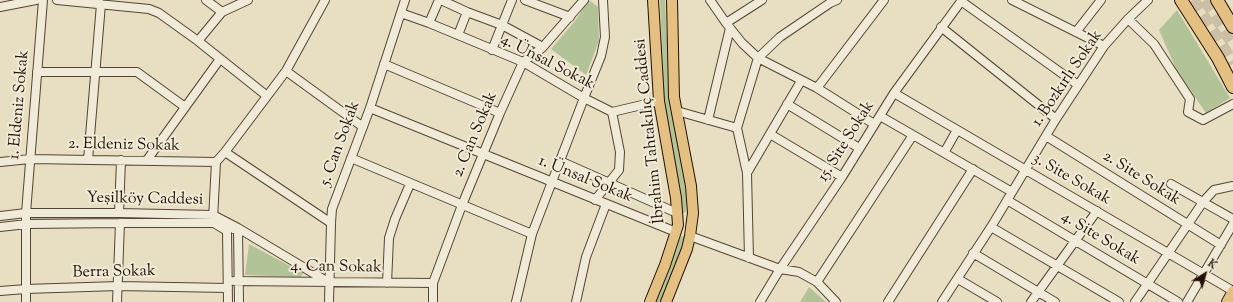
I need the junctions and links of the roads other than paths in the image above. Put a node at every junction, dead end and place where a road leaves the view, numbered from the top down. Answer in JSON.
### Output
{"nodes":[{"id":1,"x":36,"y":0,"type":"edge"},
{"id":2,"x":43,"y":0,"type":"edge"},
{"id":3,"x":57,"y":0,"type":"edge"},
{"id":4,"x":206,"y":0,"type":"edge"},
{"id":5,"x":248,"y":0,"type":"edge"},
{"id":6,"x":325,"y":0,"type":"edge"},
{"id":7,"x":405,"y":0,"type":"edge"},
{"id":8,"x":440,"y":0,"type":"edge"},
{"id":9,"x":512,"y":0,"type":"edge"},
{"id":10,"x":525,"y":0,"type":"edge"},
{"id":11,"x":584,"y":0,"type":"edge"},
{"id":12,"x":603,"y":0,"type":"edge"},
{"id":13,"x":653,"y":0,"type":"edge"},
{"id":14,"x":710,"y":0,"type":"edge"},
{"id":15,"x":762,"y":0,"type":"edge"},
{"id":16,"x":837,"y":0,"type":"edge"},
{"id":17,"x":962,"y":0,"type":"edge"},
{"id":18,"x":1012,"y":0,"type":"edge"},
{"id":19,"x":1101,"y":0,"type":"edge"},
{"id":20,"x":1148,"y":0,"type":"edge"},
{"id":21,"x":1181,"y":0,"type":"edge"},
{"id":22,"x":1217,"y":0,"type":"edge"},
{"id":23,"x":674,"y":1,"type":"edge"},
{"id":24,"x":882,"y":1,"type":"edge"},
{"id":25,"x":101,"y":4,"type":"junction"},
{"id":26,"x":0,"y":7,"type":"edge"},
{"id":27,"x":222,"y":12,"type":"junction"},
{"id":28,"x":467,"y":12,"type":"junction"},
{"id":29,"x":401,"y":13,"type":"junction"},
{"id":30,"x":570,"y":17,"type":"junction"},
{"id":31,"x":1128,"y":20,"type":"junction"},
{"id":32,"x":429,"y":23,"type":"junction"},
{"id":33,"x":502,"y":25,"type":"junction"},
{"id":34,"x":728,"y":25,"type":"junction"},
{"id":35,"x":941,"y":27,"type":"junction"},
{"id":36,"x":1233,"y":27,"type":"edge"},
{"id":37,"x":1076,"y":32,"type":"junction"},
{"id":38,"x":458,"y":35,"type":"junction"},
{"id":39,"x":198,"y":41,"type":"junction"},
{"id":40,"x":1104,"y":46,"type":"junction"},
{"id":41,"x":542,"y":48,"type":"junction"},
{"id":42,"x":492,"y":50,"type":"junction"},
{"id":43,"x":758,"y":58,"type":"junction"},
{"id":44,"x":220,"y":59,"type":"junction"},
{"id":45,"x":523,"y":62,"type":"junction"},
{"id":46,"x":384,"y":64,"type":"junction"},
{"id":47,"x":286,"y":71,"type":"junction"},
{"id":48,"x":37,"y":72,"type":"junction"},
{"id":49,"x":95,"y":72,"type":"junction"},
{"id":50,"x":801,"y":80,"type":"junction"},
{"id":51,"x":1078,"y":85,"type":"junction"},
{"id":52,"x":1233,"y":87,"type":"edge"},
{"id":53,"x":818,"y":88,"type":"junction"},
{"id":54,"x":894,"y":93,"type":"junction"},
{"id":55,"x":267,"y":96,"type":"junction"},
{"id":56,"x":584,"y":98,"type":"junction"},
{"id":57,"x":659,"y":101,"type":"junction"},
{"id":58,"x":787,"y":104,"type":"junction"},
{"id":59,"x":1233,"y":104,"type":"edge"},
{"id":60,"x":185,"y":107,"type":"junction"},
{"id":61,"x":370,"y":108,"type":"junction"},
{"id":62,"x":677,"y":111,"type":"junction"},
{"id":63,"x":612,"y":112,"type":"junction"},
{"id":64,"x":500,"y":114,"type":"junction"},
{"id":65,"x":880,"y":116,"type":"junction"},
{"id":66,"x":1056,"y":119,"type":"junction"},
{"id":67,"x":708,"y":120,"type":"junction"},
{"id":68,"x":874,"y":124,"type":"junction"},
{"id":69,"x":363,"y":127,"type":"junction"},
{"id":70,"x":737,"y":128,"type":"junction"},
{"id":71,"x":957,"y":130,"type":"junction"},
{"id":72,"x":770,"y":134,"type":"junction"},
{"id":73,"x":913,"y":135,"type":"junction"},
{"id":74,"x":1046,"y":136,"type":"junction"},
{"id":75,"x":859,"y":148,"type":"junction"},
{"id":76,"x":225,"y":152,"type":"junction"},
{"id":77,"x":944,"y":153,"type":"junction"},
{"id":78,"x":483,"y":154,"type":"junction"},
{"id":79,"x":351,"y":158,"type":"junction"},
{"id":80,"x":30,"y":159,"type":"junction"},
{"id":81,"x":88,"y":160,"type":"junction"},
{"id":82,"x":121,"y":160,"type":"junction"},
{"id":83,"x":147,"y":160,"type":"junction"},
{"id":84,"x":560,"y":161,"type":"junction"},
{"id":85,"x":0,"y":162,"type":"edge"},
{"id":86,"x":216,"y":162,"type":"junction"},
{"id":87,"x":973,"y":169,"type":"junction"},
{"id":88,"x":1025,"y":170,"type":"junction"},
{"id":89,"x":747,"y":173,"type":"junction"},
{"id":90,"x":842,"y":176,"type":"junction"},
{"id":91,"x":552,"y":182,"type":"junction"},
{"id":92,"x":609,"y":183,"type":"junction"},
{"id":93,"x":410,"y":184,"type":"junction"},
{"id":94,"x":1171,"y":184,"type":"dead end"},
{"id":95,"x":1233,"y":186,"type":"edge"},
{"id":96,"x":1012,"y":192,"type":"junction"},
{"id":97,"x":595,"y":200,"type":"junction"},
{"id":98,"x":1007,"y":200,"type":"junction"},
{"id":99,"x":1203,"y":202,"type":"junction"},
{"id":100,"x":606,"y":204,"type":"junction"},
{"id":101,"x":462,"y":206,"type":"junction"},
{"id":102,"x":1097,"y":212,"type":"junction"},
{"id":103,"x":26,"y":213,"type":"junction"},
{"id":104,"x":119,"y":213,"type":"junction"},
{"id":105,"x":677,"y":213,"type":"junction"},
{"id":106,"x":0,"y":216,"type":"edge"},
{"id":107,"x":214,"y":219,"type":"junction"},
{"id":108,"x":1233,"y":219,"type":"edge"},
{"id":109,"x":120,"y":223,"type":"junction"},
{"id":110,"x":331,"y":223,"type":"junction"},
{"id":111,"x":27,"y":224,"type":"junction"},
{"id":112,"x":1187,"y":224,"type":"junction"},
{"id":113,"x":1233,"y":224,"type":"edge"},
{"id":114,"x":0,"y":227,"type":"edge"},
{"id":115,"x":991,"y":227,"type":"junction"},
{"id":116,"x":238,"y":228,"type":"junction"},
{"id":117,"x":227,"y":231,"type":"junction"},
{"id":118,"x":676,"y":232,"type":"junction"},
{"id":119,"x":532,"y":234,"type":"junction"},
{"id":120,"x":690,"y":236,"type":"junction"},
{"id":121,"x":1075,"y":240,"type":"junction"},
{"id":122,"x":1221,"y":245,"type":"junction"},
{"id":123,"x":1168,"y":253,"type":"junction"},
{"id":124,"x":973,"y":254,"type":"junction"},
{"id":125,"x":749,"y":258,"type":"junction"},
{"id":126,"x":1057,"y":266,"type":"junction"},
{"id":127,"x":780,"y":269,"type":"junction"},
{"id":128,"x":1204,"y":274,"type":"junction"},
{"id":129,"x":958,"y":279,"type":"junction"},
{"id":130,"x":239,"y":281,"type":"junction"},
{"id":131,"x":329,"y":282,"type":"junction"},
{"id":132,"x":817,"y":282,"type":"junction"},
{"id":133,"x":386,"y":283,"type":"junction"},
{"id":134,"x":433,"y":283,"type":"junction"},
{"id":135,"x":228,"y":284,"type":"junction"},
{"id":136,"x":1147,"y":284,"type":"junction"},
{"id":137,"x":118,"y":286,"type":"junction"},
{"id":138,"x":26,"y":289,"type":"junction"},
{"id":139,"x":0,"y":291,"type":"edge"},
{"id":140,"x":1233,"y":291,"type":"edge"},
{"id":141,"x":1038,"y":292,"type":"junction"},
{"id":142,"x":26,"y":302,"type":"edge"},
{"id":143,"x":117,"y":302,"type":"edge"},
{"id":144,"x":228,"y":302,"type":"edge"},
{"id":145,"x":239,"y":302,"type":"edge"},
{"id":146,"x":329,"y":302,"type":"edge"},
{"id":147,"x":433,"y":302,"type":"edge"},
{"id":148,"x":516,"y":302,"type":"edge"},
{"id":149,"x":576,"y":302,"type":"edge"},
{"id":150,"x":650,"y":302,"type":"edge"},
{"id":151,"x":666,"y":302,"type":"edge"},
{"id":152,"x":760,"y":302,"type":"edge"},
{"id":153,"x":836,"y":302,"type":"edge"},
{"id":154,"x":888,"y":302,"type":"edge"},
{"id":155,"x":942,"y":302,"type":"edge"},
{"id":156,"x":997,"y":302,"type":"edge"},
{"id":157,"x":1031,"y":302,"type":"edge"},
{"id":158,"x":1055,"y":302,"type":"edge"},
{"id":159,"x":1118,"y":302,"type":"edge"},
{"id":160,"x":1134,"y":302,"type":"edge"},
{"id":161,"x":1178,"y":302,"type":"edge"},
{"id":162,"x":1187,"y":302,"type":"edge"},
{"id":163,"x":1227,"y":302,"type":"edge"}],
"edges":[{"from":1,"to":26,"type":"street"},
{"from":2,"to":48,"type":"street","name":"1. Eldeniz Sokak"},
{"from":3,"to":25,"type":"street"},
{"from":4,"to":27,"type":"street"},
{"from":5,"to":27,"type":"street"},
{"from":6,"to":47,"type":"street"},
{"from":7,"to":29,"type":"street","name":"5. Can Sokak"},
{"from":8,"to":28,"type":"street"},
{"from":8,"to":32,"type":"street"},
{"from":9,"to":33,"type":"street"},
{"from":10,"to":30,"type":"street"},
{"from":11,"to":30,"type":"street","name":"2. Can Sokak"},
{"from":12,"to":56,"type":"street"},
{"from":13,"to":57,"type":"main road","name":"İbrahim Tahtakılıç Caddesi"},
{"from":14,"to":34,"type":"street"},
{"from":15,"to":34,"type":"street"},
{"from":16,"to":43,"type":"street"},
{"from":17,"to":35,"type":"street","name":"15. Site Sokak"},
{"from":17,"to":51,"type":"street"},
{"from":18,"to":37,"type":"street"},
{"from":19,"to":37,"type":"street"},
{"from":20,"to":31,"type":"street","name":"1. Bozkırlı Sokak"},
{"from":21,"to":52,"type":"highway"},
{"from":22,"to":36,"type":"highway"},
{"from":23,"to":62,"type":"main road","name":"İbrahim Tahtakılıç Caddesi"},
{"from":24,"to":53,"type":"street"},
{"from":25,"to":39,"type":"street"},
{"from":25,"to":49,"type":"street"},
{"from":27,"to":39,"type":"street"},
{"from":28,"to":33,"type":"street"},
{"from":28,"to":38,"type":"street"},
{"from":29,"to":32,"type":"street","name":"4. Ünsal Sokak"},
{"from":29,"to":46,"type":"street","name":"5. Can Sokak"},
{"from":30,"to":41,"type":"street","name":"2. Can Sokak"},
{"from":31,"to":40,"type":"street","name":"1. Bozkırlı Sokak"},
{"from":31,"to":59,"type":"street"},
{"from":32,"to":38,"type":"street","name":"4. Ünsal Sokak"},
{"from":33,"to":41,"type":"street"},
{"from":33,"to":42,"type":"street"},
{"from":34,"to":43,"type":"street"},
{"from":34,"to":67,"type":"street"},
{"from":35,"to":54,"type":"street","name":"15. Site Sokak"},
{"from":35,"to":66,"type":"street"},
{"from":37,"to":40,"type":"street"},
{"from":38,"to":42,"type":"street","name":"4. Ünsal Sokak"},
{"from":39,"to":44,"type":"street"},
{"from":40,"to":51,"type":"street","name":"1. Bozkırlı Sokak"},
{"from":41,"to":45,"type":"street","name":"2. Can Sokak"},
{"from":42,"to":45,"type":"street","name":"4. Ünsal Sokak"},
{"from":43,"to":50,"type":"street"},
{"from":43,"to":70,"type":"street"},
{"from":44,"to":55,"type":"street"},
{"from":44,"to":60,"type":"street"},
{"from":45,"to":56,"type":"street","name":"4. Ünsal Sokak"},
{"from":45,"to":64,"type":"street","name":"2. Can Sokak"},
{"from":46,"to":61,"type":"street","name":"5. Can Sokak"},
{"from":46,"to":64,"type":"street"},
{"from":47,"to":55,"type":"street"},
{"from":47,"to":69,"type":"street"},
{"from":48,"to":49,"type":"street"},
{"from":48,"to":80,"type":"street","name":"1. Eldeniz Sokak"},
{"from":49,"to":60,"type":"street"},
{"from":49,"to":81,"type":"street"},
{"from":50,"to":53,"type":"street"},
{"from":50,"to":58,"type":"street"},
{"from":51,"to":66,"type":"street","name":"1. Bozkırlı Sokak"},
{"from":53,"to":68,"type":"street"},
{"from":54,"to":65,"type":"street","name":"15. Site Sokak"},
{"from":54,"to":71,"type":"street","name":"3. Site Sokak"},
{"from":55,"to":76,"type":"street"},
{"from":56,"to":63,"type":"street","name":"4. Ünsal Sokak"},
{"from":56,"to":84,"type":"street"},
{"from":57,"to":63,"type":"street"},
{"from":57,"to":105,"type":"main road","name":"İbrahim Tahtakılıç Caddesi"},
{"from":58,"to":72,"type":"street"},
{"from":58,"to":75,"type":"street"},
{"from":60,"to":83,"type":"street"},
{"from":61,"to":69,"type":"street","name":"5. Can Sokak"},
{"from":61,"to":78,"type":"street","name":"1. Ünsal Sokak"},
{"from":62,"to":67,"type":"street"},
{"from":62,"to":120,"type":"main road","name":"İbrahim Tahtakılıç Caddesi"},
{"from":63,"to":92,"type":"street"},
{"from":64,"to":78,"type":"street","name":"2. Can Sokak"},
{"from":65,"to":68,"type":"street","name":"15. Site Sokak"},
{"from":65,"to":73,"type":"street"},
{"from":66,"to":74,"type":"street","name":"1. Bozkırlı Sokak"},
{"from":67,"to":70,"type":"street"},
{"from":68,"to":75,"type":"street","name":"15. Site Sokak"},
{"from":69,"to":79,"type":"street","name":"5. Can Sokak"},
{"from":70,"to":89,"type":"street"},
{"from":71,"to":77,"type":"street"},
{"from":71,"to":88,"type":"street","name":"3. Site Sokak"},
{"from":72,"to":89,"type":"street"},
{"from":72,"to":90,"type":"street"},
{"from":73,"to":77,"type":"street"},
{"from":73,"to":132,"type":"street"},
{"from":74,"to":88,"type":"street","name":"1. Bozkırlı Sokak"},
{"from":74,"to":112,"type":"street","name":"2. Site Sokak"},
{"from":75,"to":90,"type":"street","name":"15. Site Sokak"},
{"from":76,"to":86,"type":"street"},
{"from":76,"to":110,"type":"street"},
{"from":77,"to":87,"type":"street"},
{"from":78,"to":91,"type":"street","name":"1. Ünsal Sokak"},
{"from":78,"to":101,"type":"street","name":"2. Can Sokak"},
{"from":79,"to":93,"type":"street"},
{"from":79,"to":110,"type":"street","name":"5. Can Sokak"},
{"from":80,"to":81,"type":"street","name":"2. Eldeniz Sokak"},
{"from":80,"to":85,"type":"street","name":"2. Eldeniz Sokak"},
{"from":80,"to":103,"type":"street","name":"1. Eldeniz Sokak"},
{"from":81,"to":82,"type":"street","name":"2. Eldeniz Sokak"},
{"from":82,"to":83,"type":"street","name":"2. Eldeniz Sokak"},
{"from":82,"to":104,"type":"street"},
{"from":83,"to":86,"type":"street","name":"2. Eldeniz Sokak"},
{"from":84,"to":91,"type":"street"},
{"from":84,"to":92,"type":"street"},
{"from":86,"to":107,"type":"street"},
{"from":87,"to":96,"type":"street"},
{"from":87,"to":154,"type":"street"},
{"from":88,"to":96,"type":"street","name":"1. Bozkırlı Sokak"},
{"from":88,"to":102,"type":"street","name":"3. Site Sokak"},
{"from":89,"to":125,"type":"street"},
{"from":90,"to":127,"type":"street","name":"15. Site Sokak"},
{"from":91,"to":97,"type":"street","name":"1. Ünsal Sokak"},
{"from":91,"to":119,"type":"street"},
{"from":92,"to":97,"type":"street"},
{"from":92,"to":105,"type":"street"},
{"from":93,"to":101,"type":"street"},
{"from":93,"to":133,"type":"street"},
{"from":94,"to":99,"type":"street"},
{"from":95,"to":99,"type":"street"},
{"from":96,"to":98,"type":"street","name":"1. Bozkırlı Sokak"},
{"from":97,"to":100,"type":"street","name":"1. Ünsal Sokak"},
{"from":98,"to":115,"type":"street","name":"1. Bozkırlı Sokak"},
{"from":98,"to":121,"type":"street","name":"4. Site Sokak"},
{"from":99,"to":108,"type":"street"},
{"from":99,"to":112,"type":"street"},
{"from":100,"to":118,"type":"street","name":"1. Ünsal Sokak"},
{"from":100,"to":149,"type":"street"},
{"from":101,"to":119,"type":"street"},
{"from":101,"to":134,"type":"street","name":"2. Can Sokak"},
{"from":102,"to":121,"type":"street"},
{"from":102,"to":123,"type":"street","name":"3. Site Sokak"},
{"from":103,"to":104,"type":"street","name":"Yeşilköy Caddesi"},
{"from":103,"to":106,"type":"street","name":"Yeşilköy Caddesi"},
{"from":103,"to":111,"type":"street","name":"1. Eldeniz Sokak"},
{"from":104,"to":107,"type":"street","name":"Yeşilköy Caddesi"},
{"from":105,"to":118,"type":"main road","name":"İbrahim Tahtakılıç Caddesi"},
{"from":107,"to":109,"type":"street","name":"Yeşilköy Caddesi"},
{"from":107,"to":116,"type":"street","name":"Yeşilköy Caddesi"},
{"from":107,"to":117,"type":"street","name":"Yeşilköy Caddesi"},
{"from":109,"to":111,"type":"street","name":"Yeşilköy Caddesi"},
{"from":109,"to":137,"type":"street"},
{"from":110,"to":131,"type":"street","name":"5. Can Sokak"},
{"from":111,"to":114,"type":"street","name":"Yeşilköy Caddesi"},
{"from":111,"to":138,"type":"street","name":"1. Eldeniz Sokak"},
{"from":112,"to":122,"type":"street","name":"2. Site Sokak"},
{"from":112,"to":123,"type":"street"},
{"from":113,"to":122,"type":"street"},
{"from":115,"to":124,"type":"street","name":"1. Bozkırlı Sokak"},
{"from":115,"to":126,"type":"street"},
{"from":116,"to":117,"type":"street"},
{"from":116,"to":130,"type":"street"},
{"from":116,"to":131,"type":"street","name":"Yeşilköy Caddesi"},
{"from":117,"to":135,"type":"street"},
{"from":118,"to":120,"type":"main road"},
{"from":118,"to":150,"type":"main road","name":"İbrahim Tahtakılıç Caddesi"},
{"from":119,"to":148,"type":"street"},
{"from":120,"to":125,"type":"street"},
{"from":120,"to":151,"type":"main road","name":"İbrahim Tahtakılıç Caddesi"},
{"from":121,"to":126,"type":"street"},
{"from":121,"to":136,"type":"street","name":"4. Site Sokak"},
{"from":122,"to":128,"type":"street"},
{"from":123,"to":128,"type":"street","name":"3. Site Sokak"},
{"from":123,"to":136,"type":"street"},
{"from":124,"to":129,"type":"street","name":"1. Bozkırlı Sokak"},
{"from":124,"to":141,"type":"street"},
{"from":125,"to":127,"type":"street"},
{"from":126,"to":141,"type":"street"},
{"from":126,"to":159,"type":"street"},
{"from":127,"to":132,"type":"street"},
{"from":127,"to":152,"type":"street","name":"15. Site Sokak"},
{"from":128,"to":140,"type":"street","name":"3. Site Sokak"},
{"from":128,"to":162,"type":"street"},
{"from":129,"to":155,"type":"street","name":"1. Bozkırlı Sokak"},
{"from":129,"to":156,"type":"street"},
{"from":130,"to":131,"type":"street","name":"4. Can Sokak"},
{"from":130,"to":135,"type":"street","name":"4. Can Sokak"},
{"from":130,"to":145,"type":"street"},
{"from":131,"to":133,"type":"street","name":"4. Can Sokak"},
{"from":131,"to":146,"type":"street","name":"5. Can Sokak"},
{"from":132,"to":153,"type":"street"},
{"from":133,"to":134,"type":"street","name":"4. Can Sokak"},
{"from":134,"to":147,"type":"street","name":"2. Can Sokak"},
{"from":135,"to":137,"type":"street","name":"Berra Sokak"},
{"from":135,"to":144,"type":"street"},
{"from":136,"to":160,"type":"street"},
{"from":136,"to":161,"type":"street","name":"4. Site Sokak"},
{"from":137,"to":138,"type":"street","name":"Berra Sokak"},
{"from":137,"to":143,"type":"street"},
{"from":138,"to":139,"type":"street","name":"Berra Sokak"},
{"from":138,"to":142,"type":"street","name":"1. Eldeniz Sokak"},
{"from":140,"to":163,"type":"main road"},
{"from":141,"to":157,"type":"street"},
{"from":141,"to":158,"type":"street"}]}
